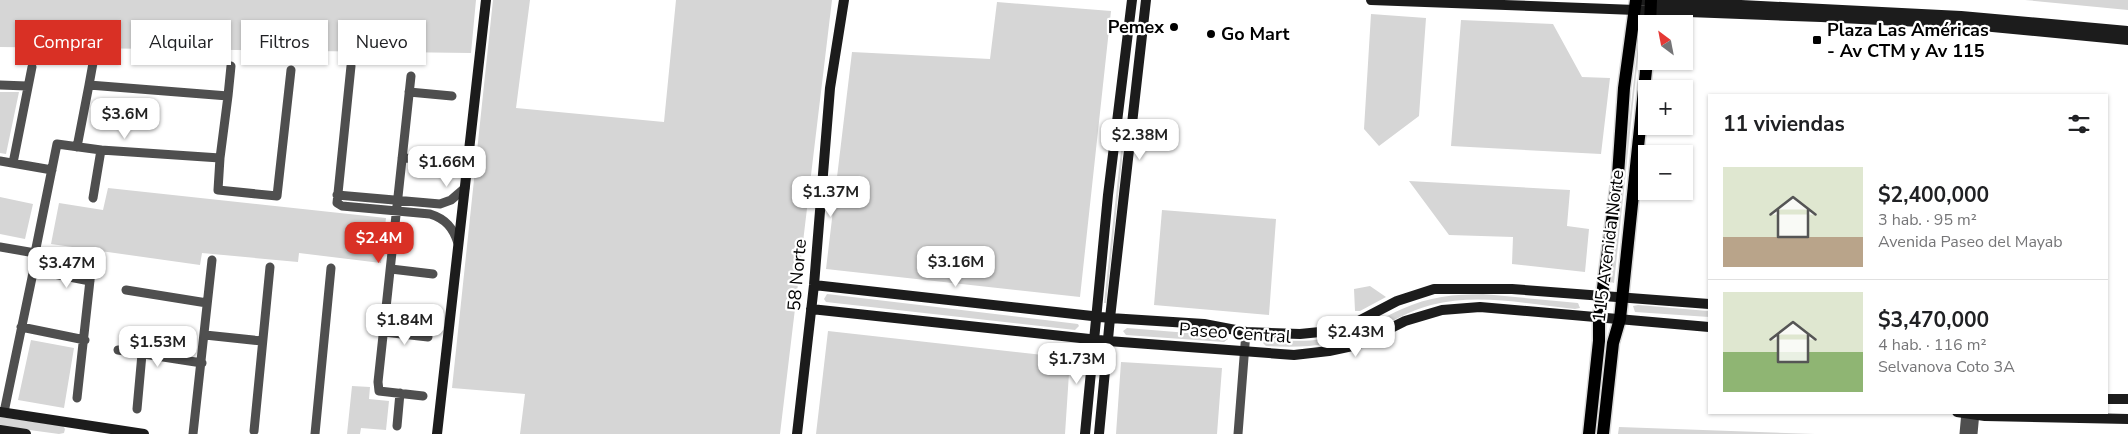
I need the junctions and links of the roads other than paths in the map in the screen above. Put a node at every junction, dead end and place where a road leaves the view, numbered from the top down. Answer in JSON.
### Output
{"nodes":[{"id":1,"x":486,"y":0,"type":"edge"},
{"id":2,"x":844,"y":0,"type":"edge"},
{"id":3,"x":1132,"y":0,"type":"edge"},
{"id":4,"x":1146,"y":0,"type":"edge"},
{"id":5,"x":1371,"y":0,"type":"edge"},
{"id":6,"x":1645,"y":7,"type":"edge"},
{"id":7,"x":2128,"y":31,"type":"edge"},
{"id":8,"x":2128,"y":40,"type":"edge"},
{"id":9,"x":93,"y":65,"type":"edge"},
{"id":10,"x":32,"y":66,"type":"dead end"},
{"id":11,"x":231,"y":66,"type":"dead end"},
{"id":12,"x":351,"y":66,"type":"dead end"},
{"id":13,"x":291,"y":70,"type":"dead end"},
{"id":14,"x":1646,"y":70,"type":"edge"},
{"id":15,"x":411,"y":76,"type":"dead end"},
{"id":16,"x":0,"y":85,"type":"edge"},
{"id":17,"x":89,"y":85,"type":"junction"},
{"id":18,"x":27,"y":86,"type":"junction"},
{"id":19,"x":409,"y":92,"type":"junction"},
{"id":20,"x":228,"y":96,"type":"junction"},
{"id":21,"x":452,"y":96,"type":"dead end"},
{"id":22,"x":77,"y":147,"type":"junction"},
{"id":23,"x":101,"y":150,"type":"junction"},
{"id":24,"x":220,"y":158,"type":"junction"},
{"id":25,"x":402,"y":158,"type":"junction"},
{"id":26,"x":444,"y":159,"type":"dead end"},
{"id":27,"x":0,"y":161,"type":"edge"},
{"id":28,"x":13,"y":163,"type":"junction"},
{"id":29,"x":52,"y":170,"type":"junction"},
{"id":30,"x":465,"y":188,"type":"junction"},
{"id":31,"x":337,"y":195,"type":"junction"},
{"id":32,"x":93,"y":198,"type":"dead end"},
{"id":33,"x":399,"y":200,"type":"junction"},
{"id":34,"x":432,"y":204,"type":"junction"},
{"id":35,"x":398,"y":211,"type":"junction"},
{"id":36,"x":430,"y":214,"type":"junction"},
{"id":37,"x":459,"y":246,"type":"junction"},
{"id":38,"x":0,"y":247,"type":"edge"},
{"id":39,"x":35,"y":253,"type":"junction"},
{"id":40,"x":212,"y":260,"type":"dead end"},
{"id":41,"x":92,"y":262,"type":"dead end"},
{"id":42,"x":270,"y":267,"type":"dead end"},
{"id":43,"x":331,"y":268,"type":"dead end"},
{"id":44,"x":390,"y":269,"type":"junction"},
{"id":45,"x":49,"y":273,"type":"dead end"},
{"id":46,"x":433,"y":274,"type":"dead end"},
{"id":47,"x":90,"y":281,"type":"junction"},
{"id":48,"x":814,"y":285,"type":"junction"},
{"id":49,"x":126,"y":290,"type":"dead end"},
{"id":50,"x":1603,"y":296,"type":"junction"},
{"id":51,"x":1621,"y":297,"type":"junction"},
{"id":52,"x":206,"y":303,"type":"junction"},
{"id":53,"x":1708,"y":304,"type":"edge"},
{"id":54,"x":811,"y":309,"type":"junction"},
{"id":55,"x":1096,"y":317,"type":"junction"},
{"id":56,"x":1110,"y":318,"type":"junction"},
{"id":57,"x":1600,"y":318,"type":"junction"},
{"id":58,"x":1620,"y":319,"type":"junction"},
{"id":59,"x":21,"y":327,"type":"junction"},
{"id":60,"x":1708,"y":327,"type":"edge"},
{"id":61,"x":384,"y":332,"type":"junction"},
{"id":62,"x":1246,"y":332,"type":"junction"},
{"id":63,"x":205,"y":335,"type":"junction"},
{"id":64,"x":428,"y":337,"type":"dead end"},
{"id":65,"x":1094,"y":339,"type":"junction"},
{"id":66,"x":85,"y":340,"type":"junction"},
{"id":67,"x":262,"y":341,"type":"junction"},
{"id":68,"x":1108,"y":341,"type":"junction"},
{"id":69,"x":118,"y":350,"type":"dead end"},
{"id":70,"x":1244,"y":352,"type":"junction"},
{"id":71,"x":142,"y":354,"type":"junction"},
{"id":72,"x":202,"y":363,"type":"junction"},
{"id":73,"x":400,"y":393,"type":"junction"},
{"id":74,"x":423,"y":396,"type":"dead end"},
{"id":75,"x":77,"y":398,"type":"dead end"},
{"id":76,"x":2108,"y":399,"type":"edge"},
{"id":77,"x":2128,"y":399,"type":"edge"},
{"id":78,"x":136,"y":409,"type":"dead end"},
{"id":79,"x":2,"y":412,"type":"edge"},
{"id":80,"x":1968,"y":414,"type":"edge"},
{"id":81,"x":1968,"y":414,"type":"edge"},
{"id":82,"x":1995,"y":414,"type":"edge"},
{"id":83,"x":2128,"y":419,"type":"edge"},
{"id":84,"x":397,"y":426,"type":"dead end"},
{"id":85,"x":75,"y":429,"type":"edge"},
{"id":86,"x":0,"y":430,"type":"edge"},
{"id":87,"x":254,"y":431,"type":"dead end"},
{"id":88,"x":26,"y":434,"type":"edge"},
{"id":89,"x":144,"y":434,"type":"edge"},
{"id":90,"x":193,"y":434,"type":"edge"},
{"id":91,"x":315,"y":434,"type":"edge"},
{"id":92,"x":437,"y":434,"type":"edge"},
{"id":93,"x":797,"y":434,"type":"edge"},
{"id":94,"x":1085,"y":434,"type":"edge"},
{"id":95,"x":1099,"y":434,"type":"edge"},
{"id":96,"x":1238,"y":434,"type":"edge"},
{"id":97,"x":1589,"y":434,"type":"edge"},
{"id":98,"x":1603,"y":434,"type":"edge"},
{"id":99,"x":1964,"y":434,"type":"edge"},
{"id":100,"x":1973,"y":434,"type":"edge"}],
"edges":[{"from":1,"to":30,"type":"main road"},
{"from":2,"to":48,"type":"main road","name":"58 Norte"},
{"from":3,"to":55,"type":"main road"},
{"from":4,"to":56,"type":"main road"},
{"from":5,"to":6,"type":"main road"},
{"from":6,"to":7,"type":"main road"},
{"from":6,"to":8,"type":"main road"},
{"from":6,"to":50,"type":"main road","name":"115 Avenida Norte"},
{"from":9,"to":17,"type":"street"},
{"from":10,"to":18,"type":"street"},
{"from":11,"to":20,"type":"street"},
{"from":12,"to":31,"type":"street"},
{"from":13,"to":24,"type":"street"},
{"from":14,"to":51,"type":"main road","name":"115 Avenida Norte"},
{"from":15,"to":19,"type":"street"},
{"from":16,"to":18,"type":"street"},
{"from":17,"to":20,"type":"street"},
{"from":17,"to":22,"type":"street"},
{"from":18,"to":28,"type":"street"},
{"from":19,"to":21,"type":"street"},
{"from":19,"to":25,"type":"street"},
{"from":20,"to":24,"type":"street"},
{"from":22,"to":23,"type":"street"},
{"from":22,"to":29,"type":"street"},
{"from":23,"to":24,"type":"street"},
{"from":23,"to":32,"type":"street"},
{"from":25,"to":26,"type":"street"},
{"from":25,"to":33,"type":"street"},
{"from":27,"to":28,"type":"street"},
{"from":28,"to":29,"type":"street"},
{"from":29,"to":39,"type":"street"},
{"from":30,"to":34,"type":"street"},
{"from":30,"to":37,"type":"main road"},
{"from":31,"to":33,"type":"street"},
{"from":31,"to":35,"type":"street"},
{"from":33,"to":34,"type":"street"},
{"from":33,"to":35,"type":"street"},
{"from":34,"to":36,"type":"street"},
{"from":35,"to":36,"type":"street"},
{"from":35,"to":44,"type":"street"},
{"from":36,"to":37,"type":"street"},
{"from":37,"to":92,"type":"main road"},
{"from":38,"to":39,"type":"street"},
{"from":39,"to":59,"type":"street"},
{"from":40,"to":52,"type":"street"},
{"from":41,"to":47,"type":"street"},
{"from":42,"to":67,"type":"street"},
{"from":43,"to":91,"type":"street"},
{"from":44,"to":46,"type":"street"},
{"from":44,"to":61,"type":"street"},
{"from":45,"to":47,"type":"street"},
{"from":47,"to":66,"type":"street"},
{"from":48,"to":54,"type":"main road","name":"58 Norte"},
{"from":48,"to":55,"type":"main road","name":"Paseo Central"},
{"from":49,"to":52,"type":"street"},
{"from":50,"to":51,"type":"main road","name":"Paseo Central"},
{"from":50,"to":57,"type":"main road","name":"115 Avenida Norte"},
{"from":50,"to":62,"type":"main road","name":"Paseo Central"},
{"from":51,"to":53,"type":"main road","name":"Paseo Central"},
{"from":51,"to":58,"type":"main road","name":"115 Avenida Norte"},
{"from":52,"to":63,"type":"street"},
{"from":54,"to":65,"type":"main road","name":"Paseo Central"},
{"from":54,"to":93,"type":"main road","name":"58 Norte"},
{"from":55,"to":56,"type":"main road","name":"Paseo Central"},
{"from":55,"to":65,"type":"main road"},
{"from":56,"to":62,"type":"main road","name":"Paseo Central"},
{"from":56,"to":68,"type":"main road"},
{"from":57,"to":58,"type":"main road","name":"Paseo Central"},
{"from":57,"to":70,"type":"main road","name":"Paseo Central"},
{"from":57,"to":97,"type":"main road","name":"115 Avenida Norte"},
{"from":58,"to":60,"type":"main road","name":"Paseo Central"},
{"from":58,"to":98,"type":"main road","name":"115 Avenida Norte"},
{"from":59,"to":66,"type":"street"},
{"from":59,"to":79,"type":"street"},
{"from":61,"to":64,"type":"street"},
{"from":61,"to":73,"type":"street"},
{"from":62,"to":70,"type":"street"},
{"from":63,"to":67,"type":"street"},
{"from":63,"to":72,"type":"street"},
{"from":65,"to":68,"type":"main road","name":"Paseo Central"},
{"from":65,"to":94,"type":"main road"},
{"from":66,"to":75,"type":"street"},
{"from":67,"to":87,"type":"street"},
{"from":68,"to":70,"type":"main road","name":"Paseo Central"},
{"from":68,"to":95,"type":"main road"},
{"from":69,"to":71,"type":"street"},
{"from":70,"to":96,"type":"street"},
{"from":71,"to":72,"type":"street"},
{"from":71,"to":78,"type":"street"},
{"from":72,"to":90,"type":"street"},
{"from":73,"to":74,"type":"street"},
{"from":73,"to":84,"type":"street"},
{"from":76,"to":77,"type":"main road"},
{"from":79,"to":85,"type":"main road"},
{"from":80,"to":99,"type":"street"},
{"from":81,"to":100,"type":"street"},
{"from":82,"to":83,"type":"main road"},
{"from":85,"to":89,"type":"main road"},
{"from":86,"to":88,"type":"main road"}]}
